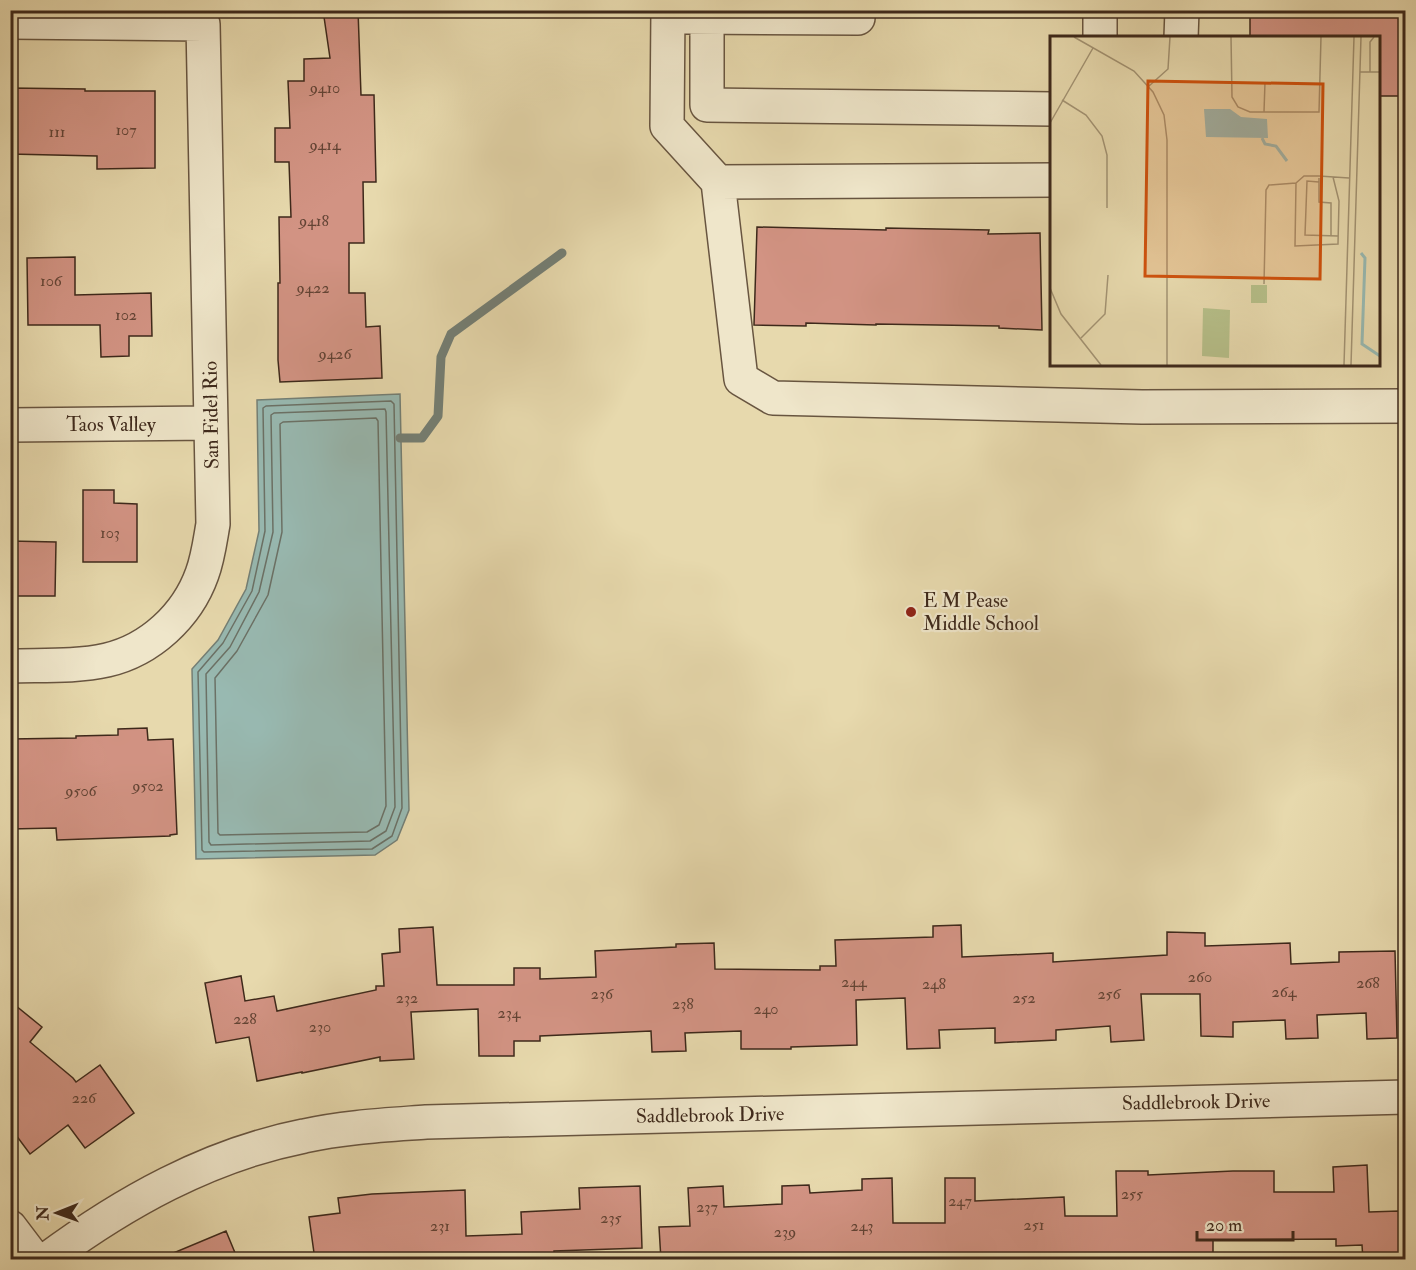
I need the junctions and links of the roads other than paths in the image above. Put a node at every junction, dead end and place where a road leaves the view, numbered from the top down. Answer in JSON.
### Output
{"nodes":[{"id":1,"x":858,"y":10,"type":"edge"},
{"id":2,"x":1100,"y":10,"type":"edge"},
{"id":3,"x":1182,"y":10,"type":"edge"},
{"id":4,"x":668,"y":14,"type":"edge"},
{"id":5,"x":707,"y":17,"type":"junction"},
{"id":6,"x":10,"y":22,"type":"edge"},
{"id":7,"x":1100,"y":36,"type":"edge"},
{"id":8,"x":1181,"y":36,"type":"edge"},
{"id":9,"x":1050,"y":109,"type":"edge"},
{"id":10,"x":1050,"y":180,"type":"edge"},
{"id":11,"x":718,"y":182,"type":"junction"},
{"id":12,"x":1406,"y":406,"type":"edge"},
{"id":13,"x":211,"y":423,"type":"junction"},
{"id":14,"x":10,"y":425,"type":"edge"},
{"id":15,"x":10,"y":666,"type":"edge"},
{"id":16,"x":1406,"y":1097,"type":"edge"},
{"id":17,"x":10,"y":1227,"type":"edge"},
{"id":18,"x":35,"y":1260,"type":"edge"},
{"id":19,"x":46,"y":1260,"type":"edge"}],
"edges":[{"from":1,"to":5,"type":"street"},
{"from":2,"to":7,"type":"street"},
{"from":3,"to":8,"type":"street"},
{"from":4,"to":5,"type":"street"},
{"from":4,"to":11,"type":"street"},
{"from":5,"to":9,"type":"street"},
{"from":6,"to":13,"type":"street","name":"San Fidel Rio"},
{"from":10,"to":11,"type":"street"},
{"from":11,"to":12,"type":"street"},
{"from":13,"to":14,"type":"street","name":"Taos Valley"},
{"from":13,"to":15,"type":"street","name":"San Fidel Rio"},
{"from":16,"to":19,"type":"street","name":"Saddlebrook Drive"},
{"from":17,"to":18,"type":"street"}]}
